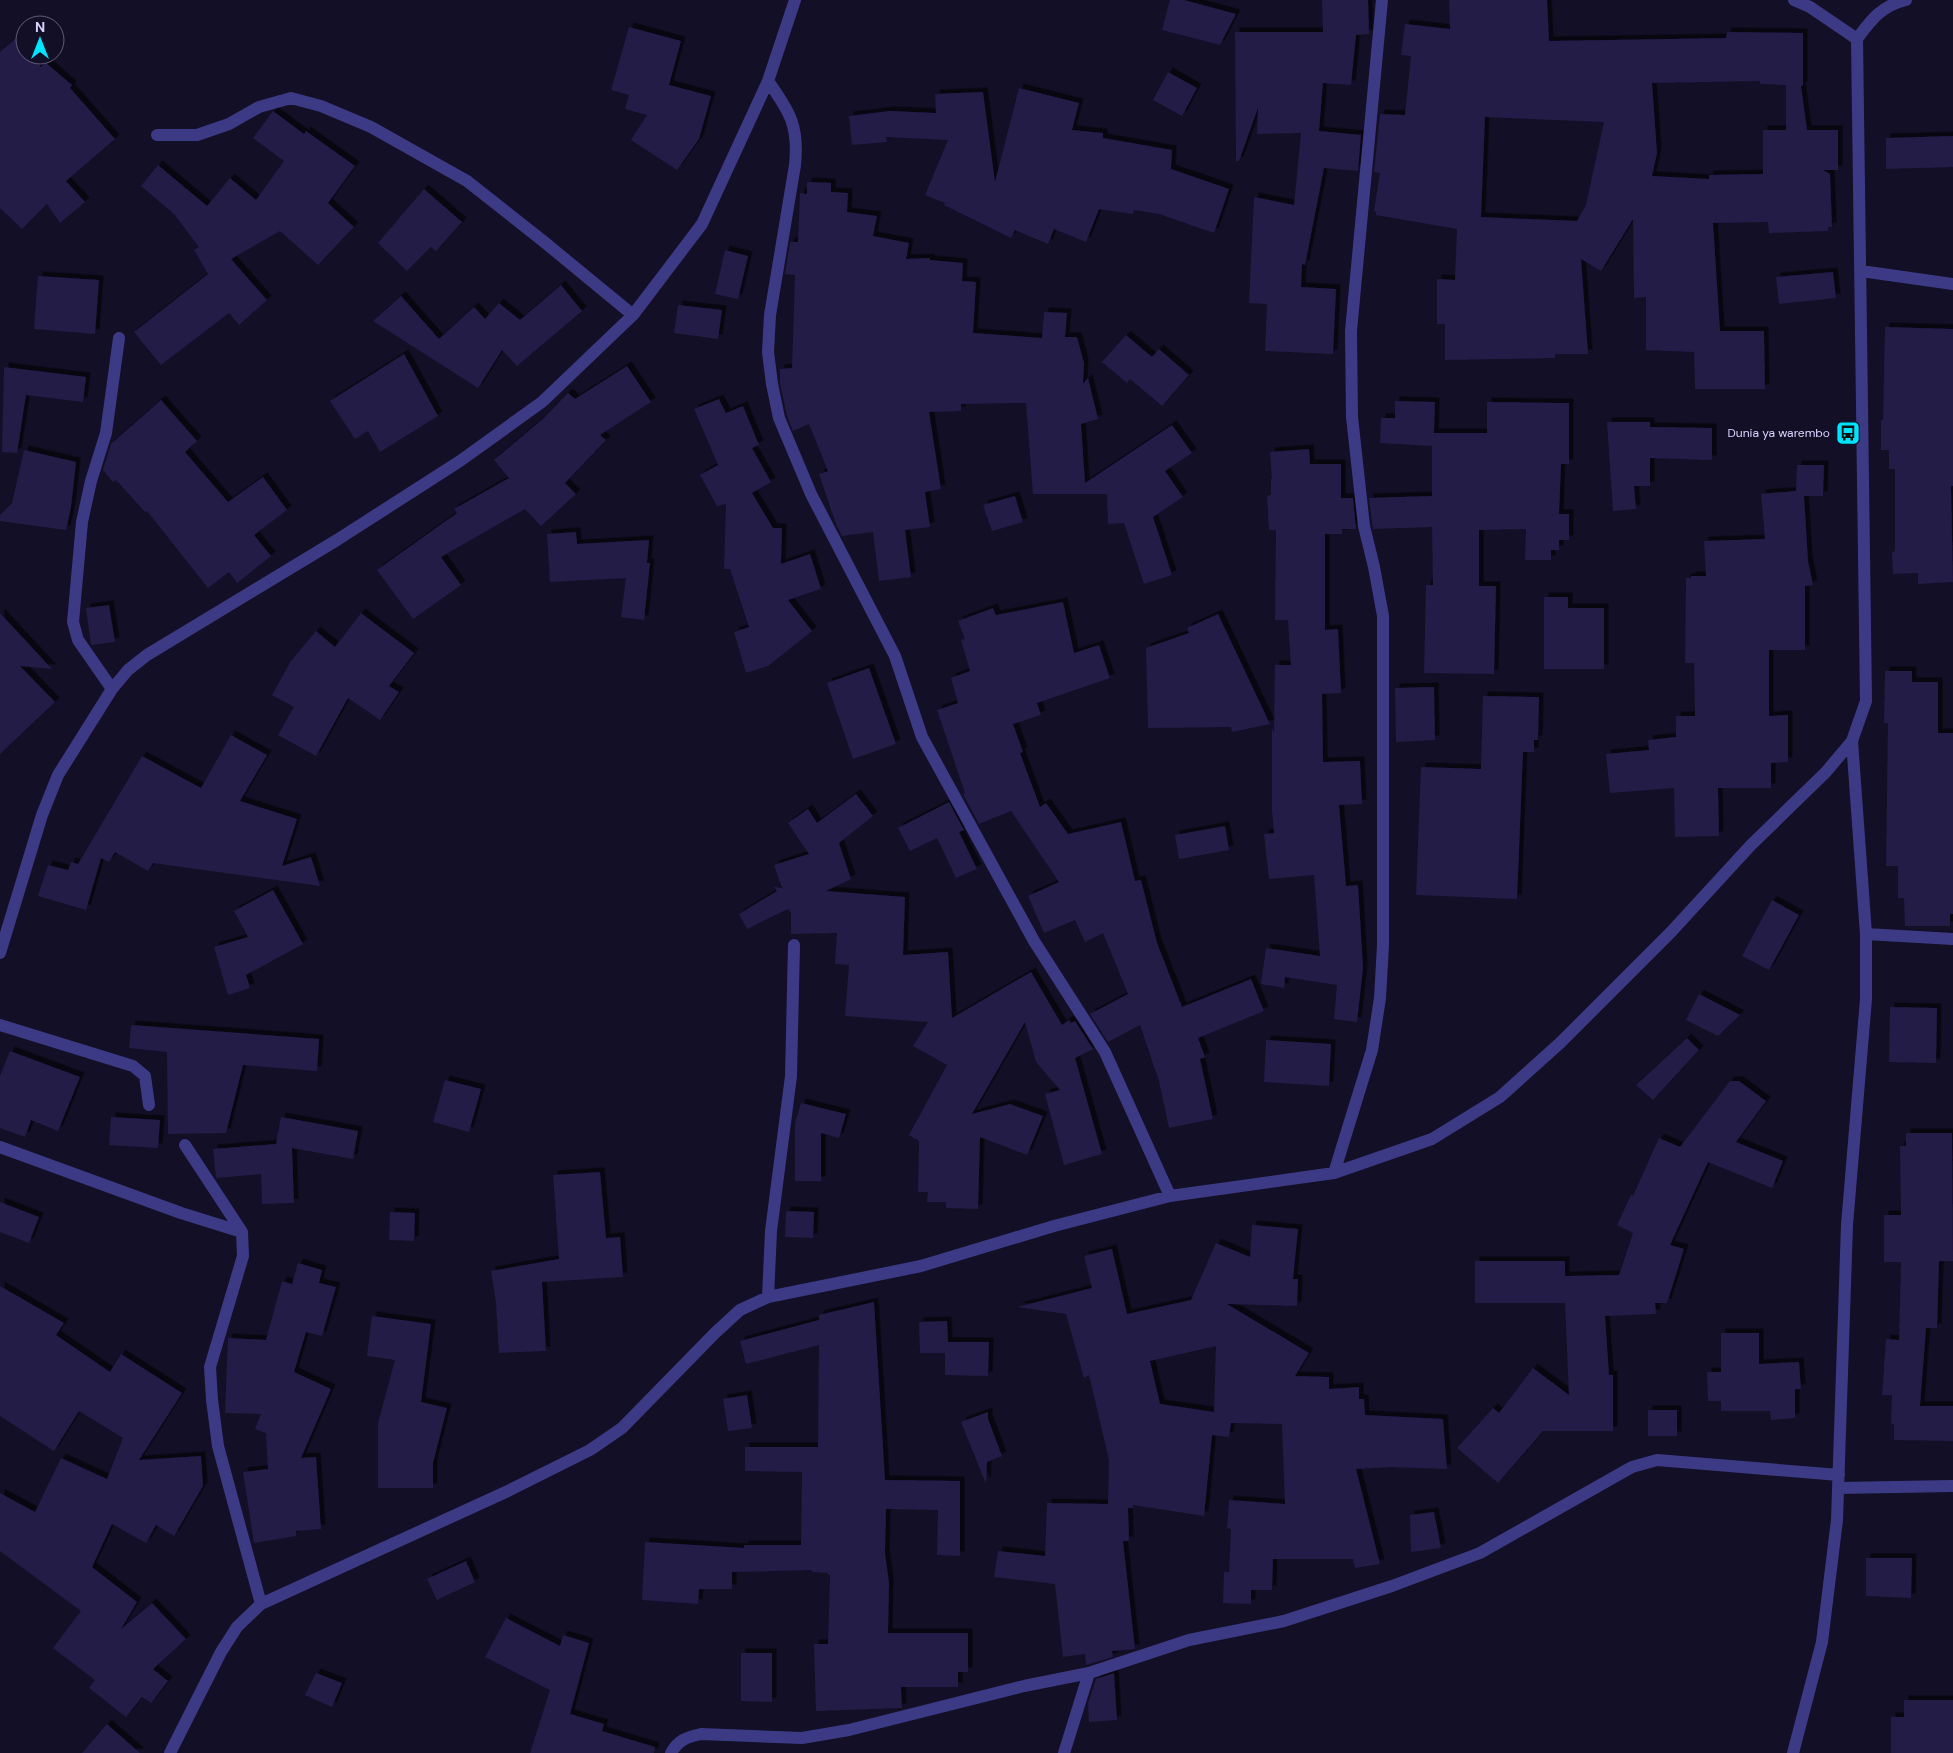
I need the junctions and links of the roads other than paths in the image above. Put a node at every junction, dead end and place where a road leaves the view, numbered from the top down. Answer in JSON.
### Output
{"nodes":[{"id":1,"x":795,"y":0,"type":"edge"},
{"id":2,"x":1382,"y":0,"type":"edge"},
{"id":3,"x":1794,"y":0,"type":"edge"},
{"id":4,"x":1906,"y":0,"type":"edge"},
{"id":5,"x":1857,"y":39,"type":"junction"},
{"id":6,"x":768,"y":81,"type":"junction"},
{"id":7,"x":157,"y":135,"type":"dead end"},
{"id":8,"x":1861,"y":271,"type":"junction"},
{"id":9,"x":1953,"y":284,"type":"edge"},
{"id":10,"x":633,"y":315,"type":"junction"},
{"id":11,"x":119,"y":338,"type":"dead end"},
{"id":12,"x":112,"y":689,"type":"junction"},
{"id":13,"x":1852,"y":741,"type":"junction"},
{"id":14,"x":1866,"y":934,"type":"junction"},
{"id":15,"x":1953,"y":939,"type":"edge"},
{"id":16,"x":794,"y":945,"type":"dead end"},
{"id":17,"x":0,"y":954,"type":"edge"},
{"id":18,"x":0,"y":1026,"type":"edge"},
{"id":19,"x":149,"y":1105,"type":"dead end"},
{"id":20,"x":185,"y":1145,"type":"dead end"},
{"id":21,"x":0,"y":1147,"type":"edge"},
{"id":22,"x":1334,"y":1173,"type":"junction"},
{"id":23,"x":1170,"y":1196,"type":"junction"},
{"id":24,"x":242,"y":1232,"type":"junction"},
{"id":25,"x":768,"y":1297,"type":"junction"},
{"id":26,"x":1839,"y":1482,"type":"junction"},
{"id":27,"x":1953,"y":1486,"type":"edge"},
{"id":28,"x":261,"y":1604,"type":"junction"},
{"id":29,"x":1089,"y":1673,"type":"junction"},
{"id":30,"x":170,"y":1753,"type":"edge"},
{"id":31,"x":671,"y":1753,"type":"edge"},
{"id":32,"x":1064,"y":1753,"type":"edge"},
{"id":33,"x":1793,"y":1753,"type":"edge"}],
"edges":[{"from":1,"to":6,"type":"street"},
{"from":2,"to":22,"type":"street"},
{"from":3,"to":5,"type":"street"},
{"from":4,"to":5,"type":"street"},
{"from":5,"to":8,"type":"street"},
{"from":6,"to":10,"type":"street"},
{"from":6,"to":23,"type":"street"},
{"from":7,"to":10,"type":"street"},
{"from":8,"to":9,"type":"street"},
{"from":8,"to":13,"type":"street"},
{"from":10,"to":12,"type":"street"},
{"from":11,"to":12,"type":"street"},
{"from":12,"to":17,"type":"street"},
{"from":13,"to":14,"type":"street"},
{"from":13,"to":22,"type":"street"},
{"from":14,"to":15,"type":"street"},
{"from":14,"to":26,"type":"street"},
{"from":16,"to":25,"type":"street"},
{"from":18,"to":19,"type":"street"},
{"from":20,"to":24,"type":"street"},
{"from":21,"to":24,"type":"street"},
{"from":22,"to":23,"type":"street"},
{"from":23,"to":25,"type":"street"},
{"from":24,"to":28,"type":"street"},
{"from":25,"to":28,"type":"street"},
{"from":26,"to":27,"type":"street"},
{"from":26,"to":29,"type":"street"},
{"from":26,"to":33,"type":"street"},
{"from":28,"to":30,"type":"street"},
{"from":29,"to":31,"type":"street"},
{"from":29,"to":32,"type":"street"}]}
